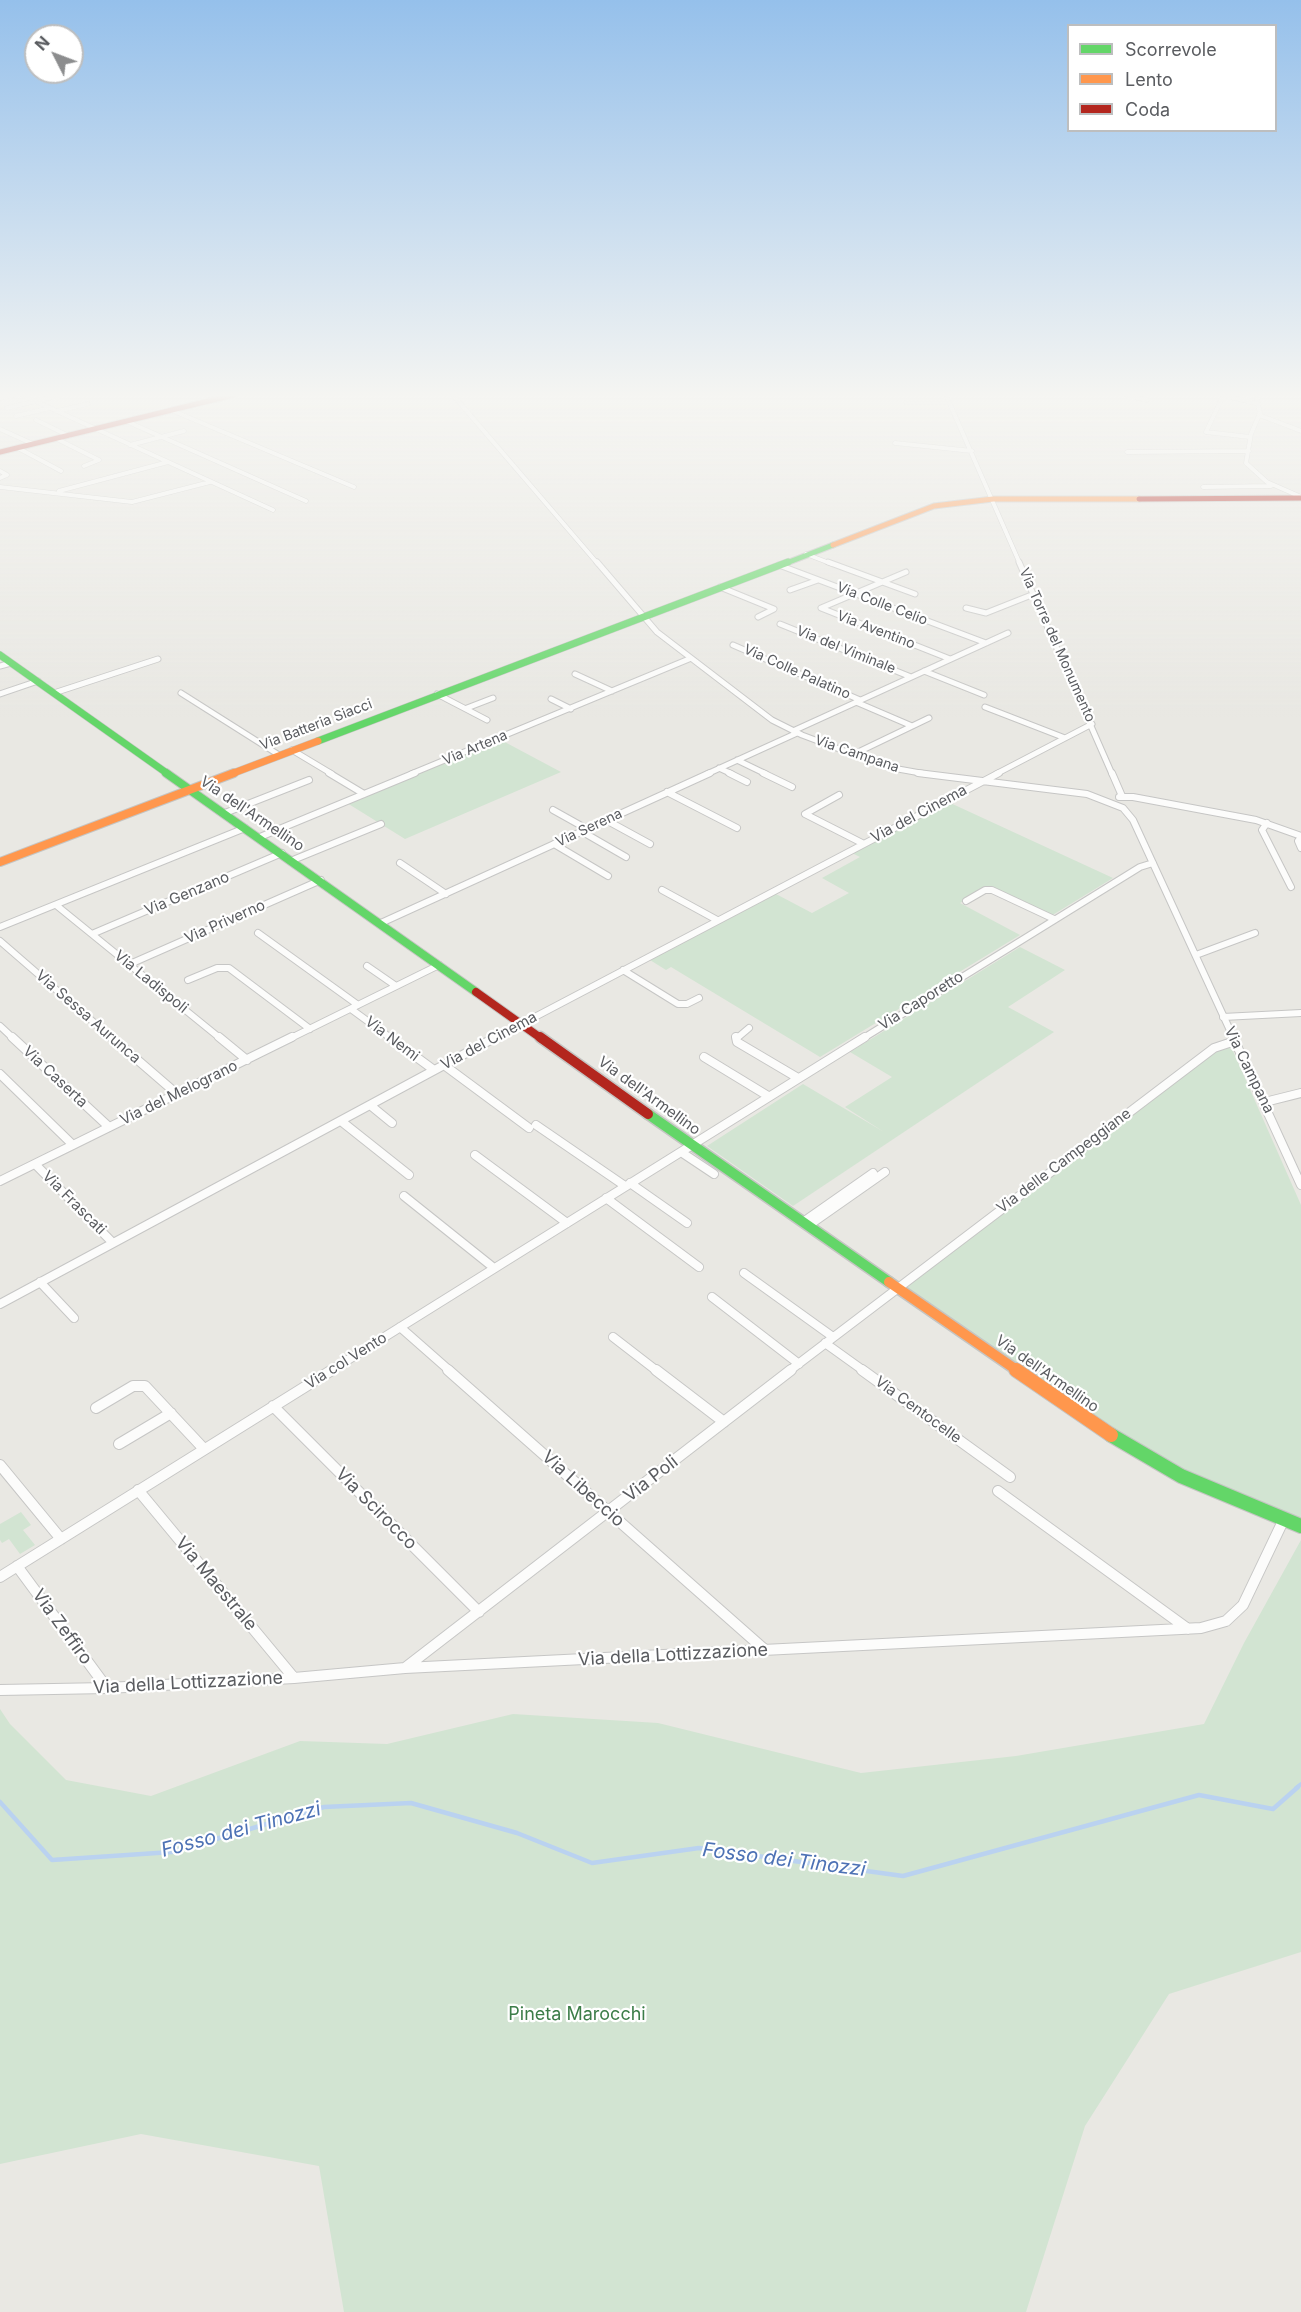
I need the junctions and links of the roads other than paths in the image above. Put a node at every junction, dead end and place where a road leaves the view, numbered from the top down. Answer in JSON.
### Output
{"nodes":[{"id":1,"x":257,"y":503,"type":"edge"},
{"id":2,"x":546,"y":503,"type":"edge"},
{"id":3,"x":959,"y":503,"type":"edge"},
{"id":4,"x":995,"y":503,"type":"edge"},
{"id":5,"x":273,"y":510,"type":"dead end"},
{"id":6,"x":806,"y":554,"type":"junction"},
{"id":7,"x":778,"y":565,"type":"junction"},
{"id":8,"x":906,"y":572,"type":"dead end"},
{"id":9,"x":818,"y":580,"type":"junction"},
{"id":10,"x":881,"y":582,"type":"junction"},
{"id":11,"x":720,"y":587,"type":"junction"},
{"id":12,"x":790,"y":590,"type":"dead end"},
{"id":13,"x":854,"y":593,"type":"junction"},
{"id":14,"x":915,"y":594,"type":"dead end"},
{"id":15,"x":1034,"y":594,"type":"junction"},
{"id":16,"x":966,"y":608,"type":"dead end"},
{"id":17,"x":643,"y":616,"type":"junction"},
{"id":18,"x":758,"y":617,"type":"dead end"},
{"id":19,"x":780,"y":624,"type":"dead end"},
{"id":20,"x":1008,"y":633,"type":"dead end"},
{"id":21,"x":986,"y":643,"type":"junction"},
{"id":22,"x":733,"y":645,"type":"dead end"},
{"id":23,"x":0,"y":655,"type":"edge"},
{"id":24,"x":158,"y":659,"type":"dead end"},
{"id":25,"x":689,"y":659,"type":"junction"},
{"id":26,"x":951,"y":659,"type":"junction"},
{"id":27,"x":11,"y":663,"type":"junction"},
{"id":28,"x":0,"y":666,"type":"edge"},
{"id":29,"x":924,"y":671,"type":"junction"},
{"id":30,"x":575,"y":674,"type":"dead end"},
{"id":31,"x":911,"y":677,"type":"junction"},
{"id":32,"x":38,"y":681,"type":"junction"},
{"id":33,"x":612,"y":691,"type":"junction"},
{"id":34,"x":54,"y":693,"type":"junction"},
{"id":35,"x":182,"y":693,"type":"dead end"},
{"id":36,"x":0,"y":694,"type":"edge"},
{"id":37,"x":437,"y":694,"type":"junction"},
{"id":38,"x":984,"y":695,"type":"dead end"},
{"id":39,"x":493,"y":698,"type":"dead end"},
{"id":40,"x":551,"y":699,"type":"dead end"},
{"id":41,"x":858,"y":701,"type":"junction"},
{"id":42,"x":985,"y":707,"type":"dead end"},
{"id":43,"x":466,"y":708,"type":"junction"},
{"id":44,"x":571,"y":709,"type":"junction"},
{"id":45,"x":929,"y":718,"type":"dead end"},
{"id":46,"x":487,"y":720,"type":"dead end"},
{"id":47,"x":1092,"y":724,"type":"junction"},
{"id":48,"x":912,"y":726,"type":"junction"},
{"id":49,"x":795,"y":732,"type":"junction"},
{"id":50,"x":1065,"y":738,"type":"junction"},
{"id":51,"x":292,"y":750,"type":"junction"},
{"id":52,"x":279,"y":755,"type":"junction"},
{"id":53,"x":852,"y":755,"type":"junction"},
{"id":54,"x":737,"y":760,"type":"junction"},
{"id":55,"x":719,"y":768,"type":"junction"},
{"id":56,"x":309,"y":780,"type":"dead end"},
{"id":57,"x":980,"y":781,"type":"junction"},
{"id":58,"x":747,"y":782,"type":"dead end"},
{"id":59,"x":792,"y":787,"type":"dead end"},
{"id":60,"x":190,"y":790,"type":"junction"},
{"id":61,"x":667,"y":792,"type":"junction"},
{"id":62,"x":364,"y":794,"type":"junction"},
{"id":63,"x":839,"y":795,"type":"dead end"},
{"id":64,"x":1122,"y":796,"type":"junction"},
{"id":65,"x":1114,"y":802,"type":"junction"},
{"id":66,"x":553,"y":810,"type":"dead end"},
{"id":67,"x":225,"y":813,"type":"junction"},
{"id":68,"x":606,"y":820,"type":"junction"},
{"id":69,"x":1267,"y":823,"type":"junction"},
{"id":70,"x":381,"y":824,"type":"dead end"},
{"id":71,"x":245,"y":828,"type":"junction"},
{"id":72,"x":737,"y":828,"type":"dead end"},
{"id":73,"x":584,"y":830,"type":"junction"},
{"id":74,"x":1301,"y":836,"type":"edge"},
{"id":75,"x":260,"y":837,"type":"junction"},
{"id":76,"x":862,"y":843,"type":"junction"},
{"id":77,"x":554,"y":844,"type":"junction"},
{"id":78,"x":650,"y":844,"type":"dead end"},
{"id":79,"x":1301,"y":848,"type":"edge"},
{"id":80,"x":282,"y":853,"type":"junction"},
{"id":81,"x":626,"y":856,"type":"dead end"},
{"id":82,"x":293,"y":860,"type":"junction"},
{"id":83,"x":0,"y":862,"type":"edge"},
{"id":84,"x":400,"y":863,"type":"dead end"},
{"id":85,"x":1153,"y":863,"type":"junction"},
{"id":86,"x":608,"y":876,"type":"dead end"},
{"id":87,"x":321,"y":880,"type":"junction"},
{"id":88,"x":1291,"y":886,"type":"dead end"},
{"id":89,"x":662,"y":890,"type":"dead end"},
{"id":90,"x":446,"y":894,"type":"junction"},
{"id":91,"x":966,"y":901,"type":"dead end"},
{"id":92,"x":56,"y":905,"type":"junction"},
{"id":93,"x":1054,"y":919,"type":"junction"},
{"id":94,"x":717,"y":920,"type":"junction"},
{"id":95,"x":381,"y":923,"type":"junction"},
{"id":96,"x":0,"y":927,"type":"edge"},
{"id":97,"x":258,"y":933,"type":"dead end"},
{"id":98,"x":1255,"y":933,"type":"dead end"},
{"id":99,"x":92,"y":934,"type":"junction"},
{"id":100,"x":0,"y":940,"type":"edge"},
{"id":101,"x":1196,"y":955,"type":"junction"},
{"id":102,"x":130,"y":964,"type":"junction"},
{"id":103,"x":439,"y":965,"type":"junction"},
{"id":104,"x":367,"y":966,"type":"dead end"},
{"id":105,"x":623,"y":970,"type":"junction"},
{"id":106,"x":188,"y":980,"type":"dead end"},
{"id":107,"x":396,"y":986,"type":"junction"},
{"id":108,"x":699,"y":998,"type":"dead end"},
{"id":109,"x":354,"y":1007,"type":"junction"},
{"id":110,"x":1301,"y":1013,"type":"edge"},
{"id":111,"x":1223,"y":1017,"type":"junction"},
{"id":112,"x":523,"y":1023,"type":"junction"},
{"id":113,"x":0,"y":1026,"type":"edge"},
{"id":114,"x":749,"y":1028,"type":"dead end"},
{"id":115,"x":310,"y":1029,"type":"junction"},
{"id":116,"x":1234,"y":1041,"type":"junction"},
{"id":117,"x":704,"y":1057,"type":"dead end"},
{"id":118,"x":247,"y":1060,"type":"junction"},
{"id":119,"x":444,"y":1065,"type":"junction"},
{"id":120,"x":434,"y":1070,"type":"junction"},
{"id":121,"x":0,"y":1074,"type":"edge"},
{"id":122,"x":798,"y":1078,"type":"junction"},
{"id":123,"x":1301,"y":1093,"type":"edge"},
{"id":124,"x":177,"y":1094,"type":"junction"},
{"id":125,"x":768,"y":1096,"type":"junction"},
{"id":126,"x":1265,"y":1102,"type":"junction"},
{"id":127,"x":370,"y":1105,"type":"junction"},
{"id":128,"x":341,"y":1120,"type":"junction"},
{"id":129,"x":392,"y":1123,"type":"dead end"},
{"id":130,"x":109,"y":1127,"type":"junction"},
{"id":131,"x":74,"y":1145,"type":"junction"},
{"id":132,"x":692,"y":1145,"type":"junction"},
{"id":133,"x":681,"y":1152,"type":"junction"},
{"id":134,"x":475,"y":1155,"type":"dead end"},
{"id":135,"x":35,"y":1164,"type":"junction"},
{"id":136,"x":885,"y":1172,"type":"dead end"},
{"id":137,"x":873,"y":1173,"type":"dead end"},
{"id":138,"x":714,"y":1174,"type":"dead end"},
{"id":139,"x":409,"y":1175,"type":"dead end"},
{"id":140,"x":0,"y":1181,"type":"edge"},
{"id":141,"x":628,"y":1185,"type":"junction"},
{"id":142,"x":1301,"y":1185,"type":"edge"},
{"id":143,"x":404,"y":1196,"type":"dead end"},
{"id":144,"x":606,"y":1198,"type":"junction"},
{"id":145,"x":567,"y":1223,"type":"junction"},
{"id":146,"x":687,"y":1223,"type":"dead end"},
{"id":147,"x":806,"y":1224,"type":"junction"},
{"id":148,"x":113,"y":1243,"type":"junction"},
{"id":149,"x":699,"y":1267,"type":"dead end"},
{"id":150,"x":494,"y":1268,"type":"junction"},
{"id":151,"x":744,"y":1273,"type":"dead end"},
{"id":152,"x":40,"y":1282,"type":"junction"},
{"id":153,"x":896,"y":1288,"type":"junction"},
{"id":154,"x":712,"y":1298,"type":"dead end"},
{"id":155,"x":0,"y":1304,"type":"edge"},
{"id":156,"x":74,"y":1318,"type":"dead end"},
{"id":157,"x":400,"y":1327,"type":"junction"},
{"id":158,"x":613,"y":1336,"type":"dead end"},
{"id":159,"x":829,"y":1340,"type":"junction"},
{"id":160,"x":799,"y":1364,"type":"junction"},
{"id":161,"x":273,"y":1406,"type":"junction"},
{"id":162,"x":96,"y":1408,"type":"dead end"},
{"id":163,"x":171,"y":1413,"type":"junction"},
{"id":164,"x":724,"y":1422,"type":"junction"},
{"id":165,"x":119,"y":1444,"type":"dead end"},
{"id":166,"x":204,"y":1449,"type":"junction"},
{"id":167,"x":0,"y":1465,"type":"edge"},
{"id":168,"x":1010,"y":1477,"type":"dead end"},
{"id":169,"x":138,"y":1490,"type":"junction"},
{"id":170,"x":999,"y":1491,"type":"dead end"},
{"id":171,"x":609,"y":1512,"type":"junction"},
{"id":172,"x":1284,"y":1519,"type":"junction"},
{"id":173,"x":1301,"y":1526,"type":"edge"},
{"id":174,"x":61,"y":1539,"type":"junction"},
{"id":175,"x":17,"y":1566,"type":"junction"},
{"id":176,"x":0,"y":1577,"type":"edge"},
{"id":177,"x":479,"y":1612,"type":"junction"},
{"id":178,"x":1188,"y":1629,"type":"junction"},
{"id":179,"x":765,"y":1650,"type":"junction"},
{"id":180,"x":405,"y":1668,"type":"junction"},
{"id":181,"x":294,"y":1678,"type":"junction"},
{"id":182,"x":107,"y":1688,"type":"junction"},
{"id":183,"x":0,"y":1690,"type":"edge"}],
"edges":[{"from":1,"to":5,"type":"street"},
{"from":2,"to":17,"type":"street","name":"Via Campana"},
{"from":3,"to":6,"type":"street","name":"Via Batteria Siacci"},
{"from":4,"to":15,"type":"street","name":"Via Torre del Monumento"},
{"from":6,"to":7,"type":"street","name":"Via Batteria Siacci"},
{"from":6,"to":10,"type":"street"},
{"from":7,"to":9,"type":"street","name":"Via Colle Celio"},
{"from":7,"to":11,"type":"street","name":"Via Batteria Siacci"},
{"from":8,"to":10,"type":"street","name":"Via Aventino"},
{"from":9,"to":12,"type":"street"},
{"from":9,"to":13,"type":"street","name":"Via Colle Celio"},
{"from":10,"to":13,"type":"street","name":"Via Aventino"},
{"from":10,"to":14,"type":"street"},
{"from":11,"to":17,"type":"street","name":"Via Batteria Siacci"},
{"from":11,"to":18,"type":"street"},
{"from":13,"to":21,"type":"street","name":"Via Colle Celio"},
{"from":13,"to":26,"type":"street","name":"Via Aventino"},
{"from":15,"to":16,"type":"street"},
{"from":15,"to":47,"type":"street","name":"Via Torre del Monumento"},
{"from":17,"to":25,"type":"street","name":"Via Campana"},
{"from":17,"to":37,"type":"street","name":"Via Batteria Siacci"},
{"from":19,"to":31,"type":"street","name":"Via del Viminale"},
{"from":20,"to":21,"type":"street","name":"Via Serena"},
{"from":21,"to":26,"type":"street","name":"Via Serena"},
{"from":22,"to":41,"type":"street","name":"Via Colle Palatino"},
{"from":23,"to":27,"type":"street","name":"Via dell'Armellino"},
{"from":24,"to":34,"type":"street"},
{"from":25,"to":33,"type":"street","name":"Via Artena"},
{"from":25,"to":49,"type":"street","name":"Via Campana"},
{"from":26,"to":29,"type":"street","name":"Via Serena"},
{"from":27,"to":28,"type":"street"},
{"from":27,"to":32,"type":"street","name":"Via dell'Armellino"},
{"from":29,"to":31,"type":"street","name":"Via Serena"},
{"from":29,"to":38,"type":"street"},
{"from":30,"to":33,"type":"street"},
{"from":31,"to":41,"type":"street","name":"Via Serena"},
{"from":32,"to":34,"type":"street","name":"Via dell'Armellino"},
{"from":32,"to":36,"type":"street"},
{"from":33,"to":44,"type":"street","name":"Via Artena"},
{"from":34,"to":60,"type":"street","name":"Via dell'Armellino"},
{"from":35,"to":52,"type":"street"},
{"from":37,"to":43,"type":"street"},
{"from":37,"to":51,"type":"street","name":"Via Batteria Siacci"},
{"from":39,"to":43,"type":"street"},
{"from":40,"to":44,"type":"street"},
{"from":41,"to":48,"type":"street","name":"Via Colle Palatino"},
{"from":41,"to":49,"type":"street","name":"Via Serena"},
{"from":42,"to":50,"type":"street"},
{"from":43,"to":46,"type":"street"},
{"from":44,"to":62,"type":"street","name":"Via Artena"},
{"from":45,"to":48,"type":"street"},
{"from":47,"to":50,"type":"street","name":"Via del Cinema"},
{"from":47,"to":64,"type":"street","name":"Via Torre del Monumento"},
{"from":48,"to":53,"type":"street"},
{"from":49,"to":53,"type":"street","name":"Via Campana"},
{"from":49,"to":54,"type":"street","name":"Via Serena"},
{"from":50,"to":57,"type":"street","name":"Via del Cinema"},
{"from":51,"to":52,"type":"street","name":"Via Batteria Siacci"},
{"from":51,"to":62,"type":"street"},
{"from":52,"to":60,"type":"street","name":"Via Batteria Siacci"},
{"from":53,"to":57,"type":"street","name":"Via Campana"},
{"from":54,"to":55,"type":"street","name":"Via Serena"},
{"from":54,"to":59,"type":"street"},
{"from":55,"to":58,"type":"street"},
{"from":55,"to":61,"type":"street","name":"Via Serena"},
{"from":56,"to":67,"type":"street"},
{"from":57,"to":65,"type":"street","name":"Via Campana"},
{"from":57,"to":76,"type":"street","name":"Via del Cinema"},
{"from":60,"to":67,"type":"street","name":"Via dell'Armellino"},
{"from":60,"to":83,"type":"street","name":"Via Batteria Siacci"},
{"from":61,"to":68,"type":"street","name":"Via Serena"},
{"from":61,"to":72,"type":"street"},
{"from":62,"to":75,"type":"street","name":"Via Artena"},
{"from":63,"to":76,"type":"street"},
{"from":64,"to":65,"type":"street"},
{"from":64,"to":69,"type":"street"},
{"from":65,"to":85,"type":"street","name":"Via Campana"},
{"from":66,"to":73,"type":"street"},
{"from":67,"to":71,"type":"street","name":"Via dell'Armellino"},
{"from":68,"to":73,"type":"street","name":"Via Serena"},
{"from":68,"to":78,"type":"street"},
{"from":69,"to":74,"type":"street"},
{"from":69,"to":88,"type":"street"},
{"from":70,"to":82,"type":"street"},
{"from":71,"to":75,"type":"street","name":"Via dell'Armellino"},
{"from":71,"to":92,"type":"street"},
{"from":73,"to":77,"type":"street","name":"Via Serena"},
{"from":73,"to":81,"type":"street"},
{"from":74,"to":79,"type":"street"},
{"from":75,"to":80,"type":"street","name":"Via dell'Armellino"},
{"from":76,"to":94,"type":"street","name":"Via del Cinema"},
{"from":77,"to":86,"type":"street"},
{"from":77,"to":90,"type":"street","name":"Via Serena"},
{"from":80,"to":82,"type":"street","name":"Via dell'Armellino"},
{"from":80,"to":99,"type":"street","name":"Via Genzano"},
{"from":82,"to":87,"type":"street","name":"Via dell'Armellino"},
{"from":84,"to":90,"type":"street"},
{"from":85,"to":93,"type":"street","name":"Via Caporetto"},
{"from":85,"to":101,"type":"street","name":"Via Campana"},
{"from":87,"to":95,"type":"street","name":"Via dell'Armellino"},
{"from":87,"to":102,"type":"street","name":"Via Priverno"},
{"from":89,"to":94,"type":"street"},
{"from":90,"to":95,"type":"street","name":"Via Serena"},
{"from":91,"to":93,"type":"street"},
{"from":92,"to":96,"type":"street"},
{"from":92,"to":99,"type":"street","name":"Via Ladispoli"},
{"from":93,"to":122,"type":"street","name":"Via Caporetto"},
{"from":94,"to":105,"type":"street","name":"Via del Cinema"},
{"from":95,"to":103,"type":"street","name":"Via dell'Armellino"},
{"from":97,"to":109,"type":"street"},
{"from":98,"to":101,"type":"street"},
{"from":99,"to":102,"type":"street","name":"Via Ladispoli"},
{"from":100,"to":124,"type":"street","name":"Via Sessa Aurunca"},
{"from":101,"to":111,"type":"street","name":"Via Campana"},
{"from":102,"to":118,"type":"street","name":"Via Ladispoli"},
{"from":103,"to":107,"type":"street","name":"Via del Melograno"},
{"from":103,"to":112,"type":"street","name":"Via dell'Armellino"},
{"from":104,"to":107,"type":"street"},
{"from":105,"to":108,"type":"street"},
{"from":105,"to":112,"type":"street","name":"Via del Cinema"},
{"from":106,"to":115,"type":"street"},
{"from":107,"to":109,"type":"street","name":"Via del Melograno"},
{"from":109,"to":115,"type":"street","name":"Via del Melograno"},
{"from":109,"to":120,"type":"street","name":"Via Nemi"},
{"from":110,"to":111,"type":"street"},
{"from":111,"to":116,"type":"street","name":"Via Campana"},
{"from":112,"to":119,"type":"street","name":"Via del Cinema"},
{"from":112,"to":132,"type":"street","name":"Via dell'Armellino"},
{"from":113,"to":130,"type":"street","name":"Via Caserta"},
{"from":114,"to":122,"type":"street"},
{"from":115,"to":118,"type":"street","name":"Via del Melograno"},
{"from":116,"to":126,"type":"street","name":"Via Campana"},
{"from":116,"to":153,"type":"street","name":"Via delle Campeggiane"},
{"from":117,"to":125,"type":"street"},
{"from":118,"to":124,"type":"street","name":"Via del Melograno"},
{"from":119,"to":120,"type":"street","name":"Via del Cinema"},
{"from":119,"to":141,"type":"street"},
{"from":120,"to":127,"type":"street","name":"Via del Cinema"},
{"from":121,"to":131,"type":"street"},
{"from":122,"to":125,"type":"street","name":"Via Caporetto"},
{"from":123,"to":126,"type":"street"},
{"from":124,"to":130,"type":"street","name":"Via del Melograno"},
{"from":125,"to":132,"type":"street","name":"Via Caporetto"},
{"from":126,"to":142,"type":"street","name":"Via Campana"},
{"from":127,"to":128,"type":"street","name":"Via del Cinema"},
{"from":127,"to":129,"type":"street"},
{"from":128,"to":139,"type":"street"},
{"from":128,"to":148,"type":"street","name":"Via del Cinema"},
{"from":130,"to":131,"type":"street","name":"Via del Melograno"},
{"from":131,"to":135,"type":"street","name":"Via del Melograno"},
{"from":132,"to":133,"type":"street","name":"Via col Vento"},
{"from":132,"to":147,"type":"street","name":"Via dell'Armellino"},
{"from":133,"to":138,"type":"street"},
{"from":133,"to":141,"type":"street","name":"Via col Vento"},
{"from":134,"to":145,"type":"street"},
{"from":135,"to":140,"type":"street","name":"Via del Melograno"},
{"from":135,"to":148,"type":"street","name":"Via Frascati"},
{"from":136,"to":147,"type":"street"},
{"from":137,"to":147,"type":"street"},
{"from":141,"to":144,"type":"street","name":"Via col Vento"},
{"from":141,"to":146,"type":"street"},
{"from":143,"to":150,"type":"street"},
{"from":144,"to":145,"type":"street","name":"Via col Vento"},
{"from":144,"to":149,"type":"street"},
{"from":145,"to":150,"type":"street","name":"Via col Vento"},
{"from":147,"to":153,"type":"street","name":"Via dell'Armellino"},
{"from":148,"to":152,"type":"street","name":"Via del Cinema"},
{"from":150,"to":157,"type":"street","name":"Via col Vento"},
{"from":151,"to":159,"type":"street","name":"Via Centocelle"},
{"from":152,"to":155,"type":"street","name":"Via del Cinema"},
{"from":152,"to":156,"type":"street"},
{"from":153,"to":159,"type":"street","name":"Via Poli"},
{"from":153,"to":172,"type":"street","name":"Via dell'Armellino"},
{"from":154,"to":160,"type":"street"},
{"from":157,"to":161,"type":"street","name":"Via col Vento"},
{"from":157,"to":171,"type":"street","name":"Via Libeccio"},
{"from":158,"to":164,"type":"street"},
{"from":159,"to":160,"type":"street","name":"Via Poli"},
{"from":159,"to":168,"type":"street","name":"Via Centocelle"},
{"from":160,"to":164,"type":"street","name":"Via Poli"},
{"from":161,"to":166,"type":"street","name":"Via col Vento"},
{"from":161,"to":177,"type":"street","name":"Via Scirocco"},
{"from":162,"to":163,"type":"street"},
{"from":163,"to":165,"type":"street"},
{"from":163,"to":166,"type":"street"},
{"from":164,"to":171,"type":"street","name":"Via Poli"},
{"from":166,"to":169,"type":"street","name":"Via col Vento"},
{"from":167,"to":174,"type":"street"},
{"from":169,"to":174,"type":"street","name":"Via col Vento"},
{"from":169,"to":181,"type":"street","name":"Via Maestrale"},
{"from":170,"to":178,"type":"street"},
{"from":171,"to":177,"type":"street","name":"Via Poli"},
{"from":171,"to":179,"type":"street","name":"Via Libeccio"},
{"from":172,"to":173,"type":"street","name":"Via dell'Armellino"},
{"from":172,"to":178,"type":"street","name":"Via della Lottizzazione"},
{"from":174,"to":175,"type":"street","name":"Via col Vento"},
{"from":175,"to":176,"type":"street","name":"Via col Vento"},
{"from":175,"to":182,"type":"street","name":"Via Zeffiro"},
{"from":177,"to":180,"type":"street","name":"Via Poli"},
{"from":178,"to":179,"type":"street","name":"Via della Lottizzazione"},
{"from":179,"to":180,"type":"street","name":"Via della Lottizzazione"},
{"from":180,"to":181,"type":"street","name":"Via della Lottizzazione"},
{"from":181,"to":182,"type":"street","name":"Via della Lottizzazione"},
{"from":182,"to":183,"type":"street","name":"Via della Lottizzazione"}]}
